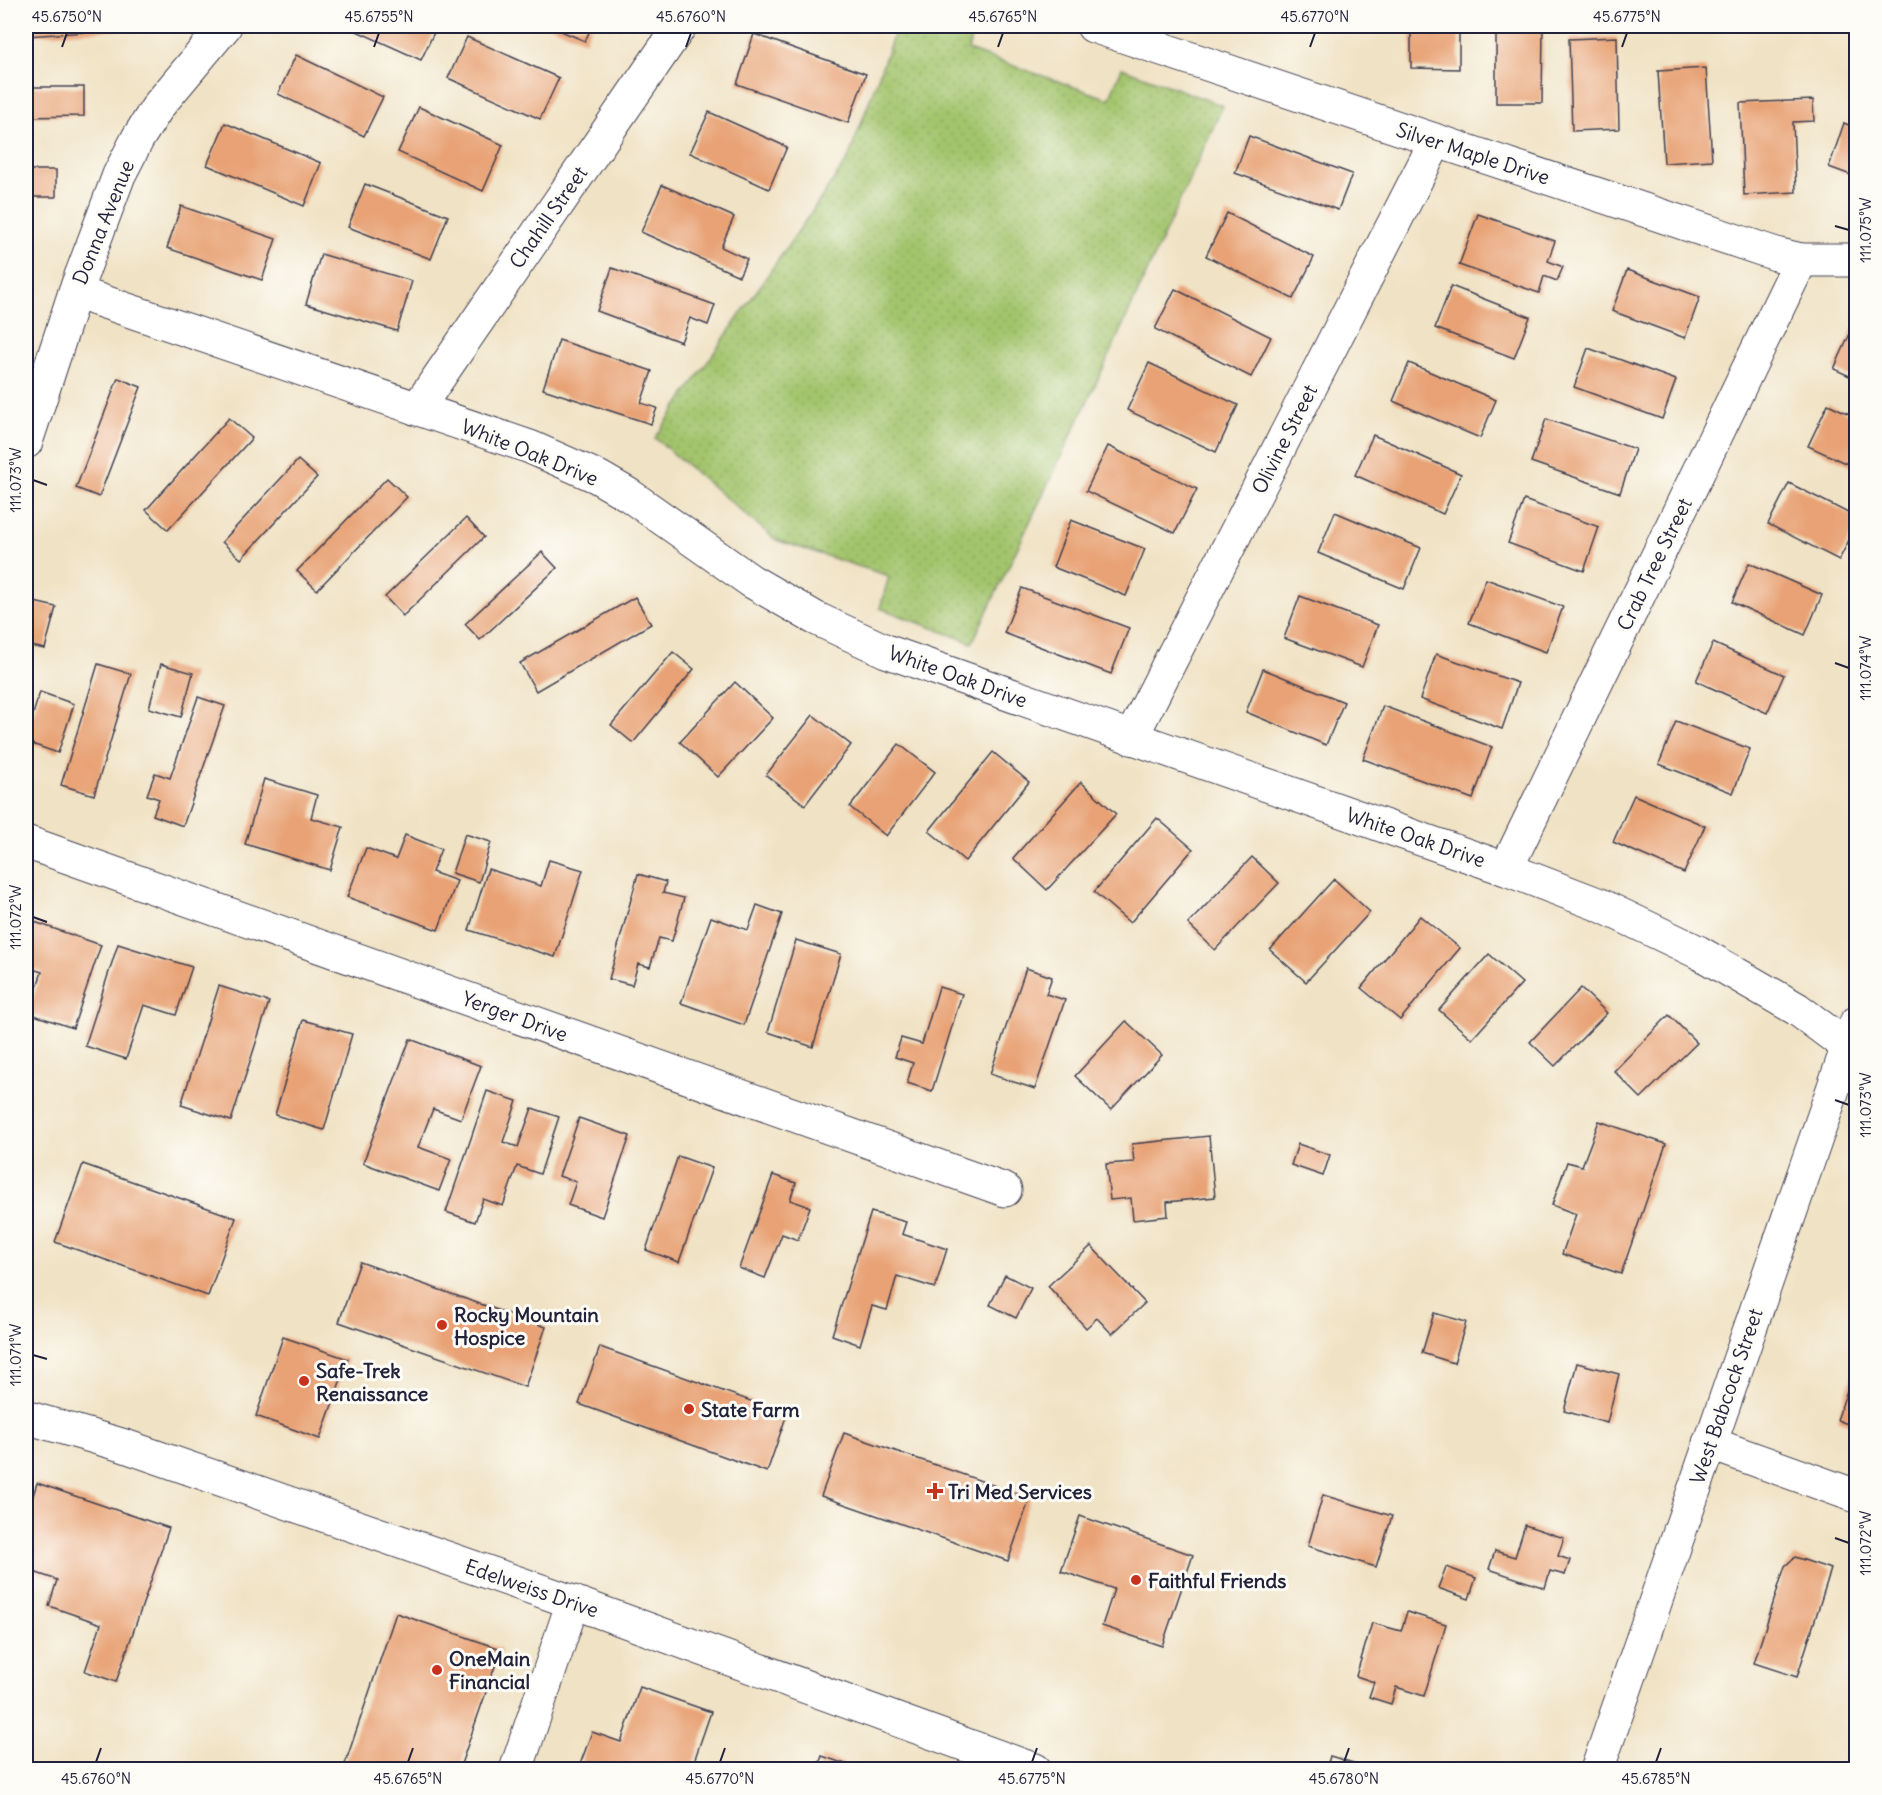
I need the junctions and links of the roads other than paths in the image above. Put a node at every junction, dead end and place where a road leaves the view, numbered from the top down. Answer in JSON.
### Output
{"nodes":[{"id":1,"x":225,"y":26,"type":"edge"},
{"id":2,"x":680,"y":26,"type":"edge"},
{"id":3,"x":1093,"y":26,"type":"edge"},
{"id":4,"x":1436,"y":141,"type":"junction"},
{"id":5,"x":1801,"y":260,"type":"junction"},
{"id":6,"x":1857,"y":260,"type":"edge"},
{"id":7,"x":75,"y":292,"type":"junction"},
{"id":8,"x":417,"y":409,"type":"junction"},
{"id":9,"x":26,"y":442,"type":"edge"},
{"id":10,"x":1131,"y":738,"type":"junction"},
{"id":11,"x":26,"y":842,"type":"edge"},
{"id":12,"x":1506,"y":868,"type":"junction"},
{"id":13,"x":1852,"y":1035,"type":"edge"},
{"id":14,"x":1005,"y":1190,"type":"dead end"},
{"id":15,"x":26,"y":1417,"type":"edge"},
{"id":16,"x":1709,"y":1443,"type":"junction"},
{"id":17,"x":1857,"y":1496,"type":"edge"},
{"id":18,"x":573,"y":1602,"type":"junction"},
{"id":19,"x":516,"y":1770,"type":"edge"},
{"id":20,"x":1035,"y":1770,"type":"edge"},
{"id":21,"x":1597,"y":1770,"type":"edge"}],
"edges":[{"from":1,"to":7,"type":"street","name":"Donna Avenue"},
{"from":2,"to":8,"type":"street","name":"Chahill Street"},
{"from":3,"to":4,"type":"street","name":"Silver Maple Drive"},
{"from":4,"to":5,"type":"street","name":"Silver Maple Drive"},
{"from":4,"to":10,"type":"street","name":"Olivine Street"},
{"from":5,"to":6,"type":"street","name":"Silver Maple Drive"},
{"from":5,"to":12,"type":"street","name":"Crab Tree Street"},
{"from":7,"to":8,"type":"street","name":"White Oak Drive"},
{"from":7,"to":9,"type":"street","name":"Donna Avenue"},
{"from":8,"to":10,"type":"street","name":"White Oak Drive"},
{"from":10,"to":12,"type":"street","name":"White Oak Drive"},
{"from":11,"to":14,"type":"street","name":"Yerger Drive"},
{"from":12,"to":13,"type":"street","name":"White Oak Drive"},
{"from":13,"to":16,"type":"street","name":"West Babcock Street"},
{"from":15,"to":18,"type":"street","name":"Edelweiss Drive"},
{"from":16,"to":17,"type":"street"},
{"from":16,"to":21,"type":"street","name":"West Babcock Street"},
{"from":18,"to":19,"type":"street"},
{"from":18,"to":20,"type":"street","name":"Edelweiss Drive"}]}
